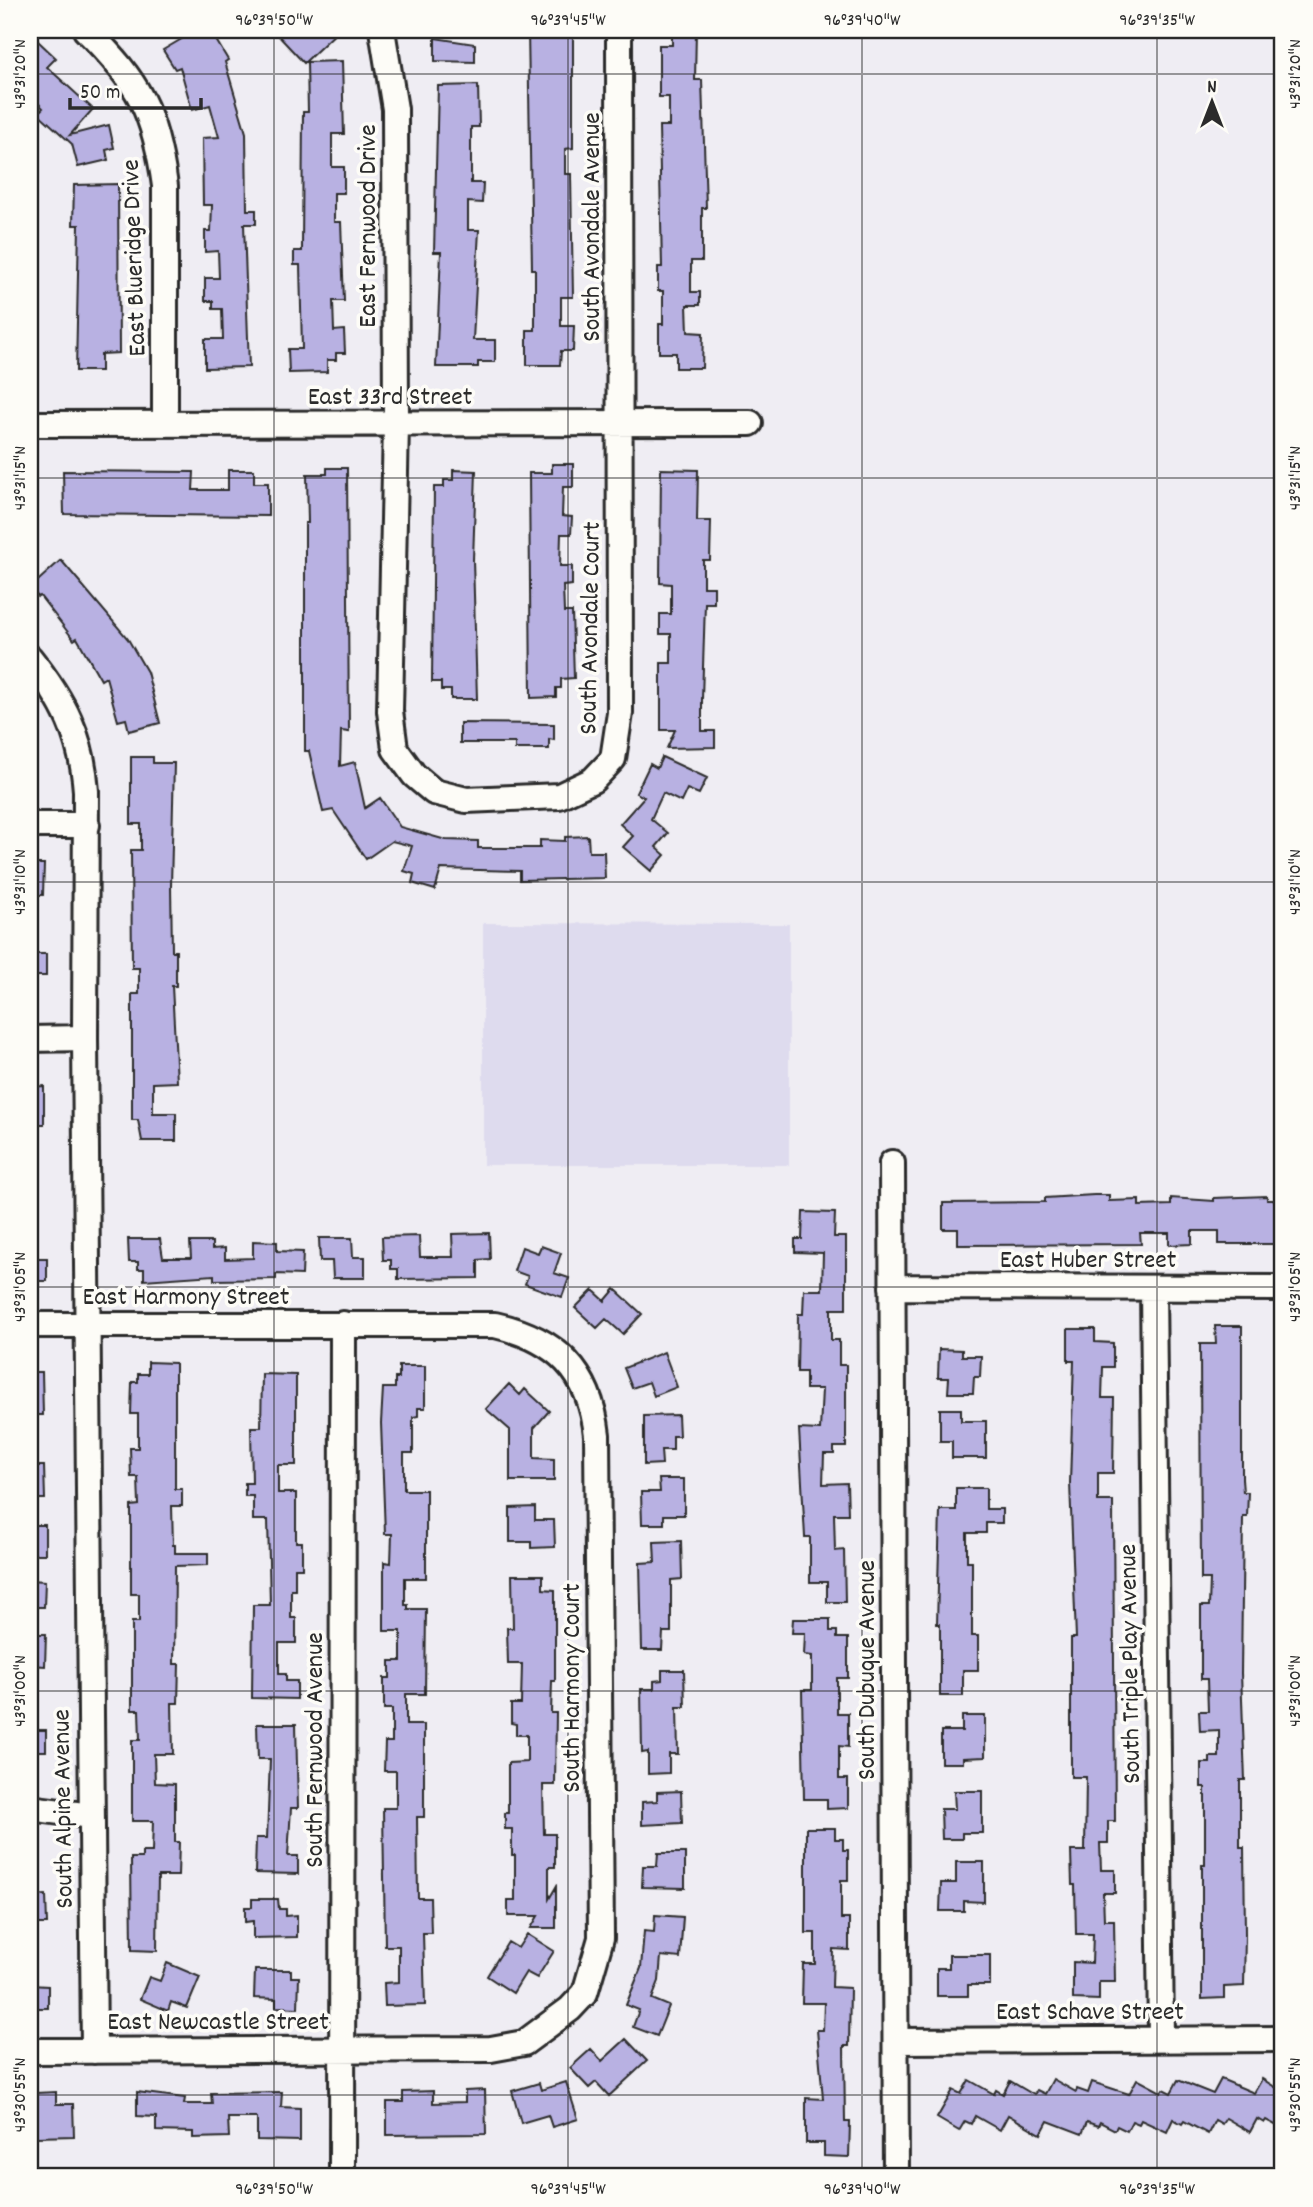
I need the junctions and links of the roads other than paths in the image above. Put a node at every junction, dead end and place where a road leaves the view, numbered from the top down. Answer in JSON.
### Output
{"nodes":[{"id":1,"x":86,"y":30,"type":"edge"},
{"id":2,"x":382,"y":30,"type":"edge"},
{"id":3,"x":619,"y":30,"type":"edge"},
{"id":4,"x":750,"y":423,"type":"dead end"},
{"id":5,"x":30,"y":424,"type":"edge"},
{"id":6,"x":165,"y":424,"type":"junction"},
{"id":7,"x":396,"y":424,"type":"junction"},
{"id":8,"x":620,"y":425,"type":"junction"},
{"id":9,"x":30,"y":658,"type":"edge"},
{"id":10,"x":30,"y":825,"type":"edge"},
{"id":11,"x":87,"y":825,"type":"junction"},
{"id":12,"x":85,"y":1038,"type":"junction"},
{"id":13,"x":30,"y":1039,"type":"edge"},
{"id":14,"x":892,"y":1163,"type":"dead end"},
{"id":15,"x":892,"y":1287,"type":"junction"},
{"id":16,"x":1153,"y":1288,"type":"junction"},
{"id":17,"x":1283,"y":1288,"type":"edge"},
{"id":18,"x":343,"y":1324,"type":"junction"},
{"id":19,"x":30,"y":1325,"type":"edge"},
{"id":20,"x":88,"y":1325,"type":"junction"},
{"id":21,"x":30,"y":1808,"type":"edge"},
{"id":22,"x":91,"y":1816,"type":"junction"},
{"id":23,"x":1161,"y":2039,"type":"junction"},
{"id":24,"x":1283,"y":2039,"type":"edge"},
{"id":25,"x":897,"y":2041,"type":"junction"},
{"id":26,"x":343,"y":2049,"type":"junction"},
{"id":27,"x":30,"y":2051,"type":"edge"},
{"id":28,"x":93,"y":2051,"type":"junction"},
{"id":29,"x":342,"y":2177,"type":"edge"},
{"id":30,"x":896,"y":2177,"type":"edge"}],
"edges":[{"from":1,"to":6,"type":"street","name":"East Blueridge Drive"},
{"from":2,"to":7,"type":"street","name":"East Fernwood Drive"},
{"from":3,"to":8,"type":"street","name":"South Avondale Avenue"},
{"from":4,"to":8,"type":"street","name":"East 33rd Street"},
{"from":5,"to":6,"type":"street","name":"East 33rd Street"},
{"from":6,"to":7,"type":"street","name":"East 33rd Street"},
{"from":7,"to":8,"type":"street","name":"East 33rd Street"},
{"from":7,"to":8,"type":"street","name":"South Avondale Court"},
{"from":9,"to":11,"type":"street","name":"South Alpine Avenue"},
{"from":10,"to":11,"type":"street"},
{"from":11,"to":12,"type":"street","name":"South Alpine Avenue"},
{"from":12,"to":13,"type":"street"},
{"from":12,"to":20,"type":"street","name":"South Alpine Avenue"},
{"from":14,"to":15,"type":"street","name":"South Dubuque Avenue"},
{"from":15,"to":16,"type":"street","name":"East Huber Street"},
{"from":15,"to":25,"type":"street","name":"South Dubuque Avenue"},
{"from":16,"to":17,"type":"street","name":"East Huber Street"},
{"from":16,"to":23,"type":"street","name":"South Triple Play Avenue"},
{"from":18,"to":20,"type":"street","name":"East Harmony Street"},
{"from":18,"to":26,"type":"street","name":"South Fernwood Avenue"},
{"from":18,"to":26,"type":"street","name":"South Harmony Court"},
{"from":19,"to":20,"type":"street","name":"East Harmony Street"},
{"from":20,"to":22,"type":"street","name":"South Alpine Avenue"},
{"from":21,"to":22,"type":"street"},
{"from":22,"to":28,"type":"street","name":"South Alpine Avenue"},
{"from":23,"to":24,"type":"street","name":"East Schave Street"},
{"from":23,"to":25,"type":"street","name":"East Schave Street"},
{"from":25,"to":30,"type":"street","name":"South Dubuque Avenue"},
{"from":26,"to":28,"type":"street","name":"East Newcastle Street"},
{"from":26,"to":29,"type":"street","name":"South Fernwood Avenue"},
{"from":27,"to":28,"type":"street","name":"East Newcastle Street"}]}
